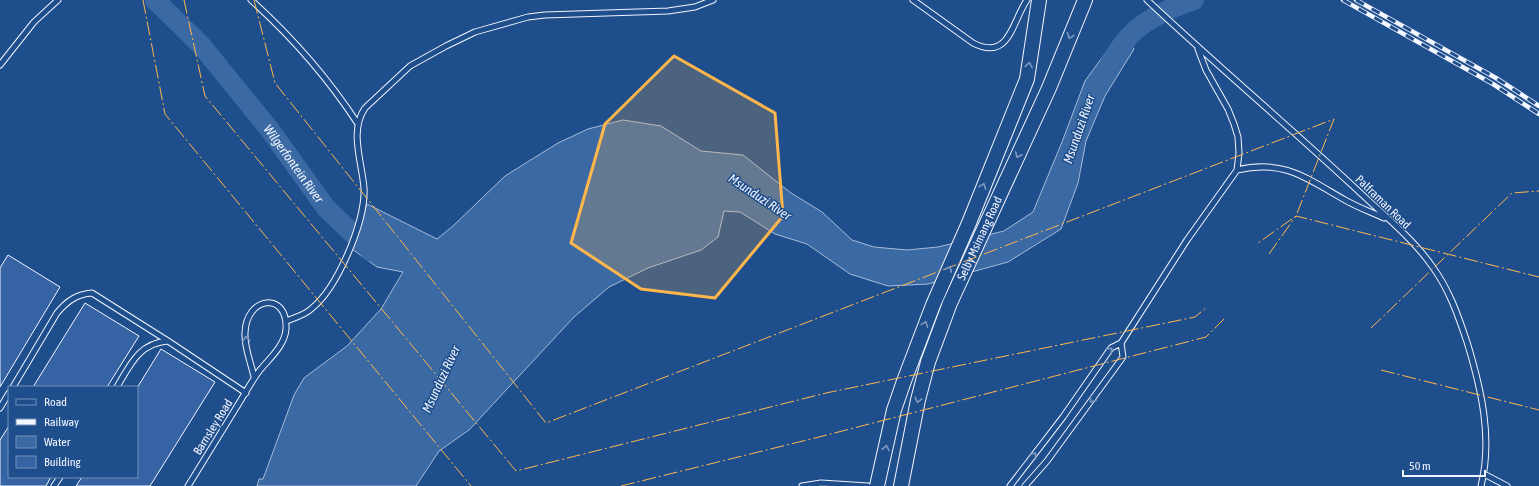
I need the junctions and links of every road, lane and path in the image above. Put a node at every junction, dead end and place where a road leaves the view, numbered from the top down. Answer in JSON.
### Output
{"nodes":[{"id":1,"x":58,"y":0,"type":"edge"},
{"id":2,"x":251,"y":0,"type":"edge"},
{"id":3,"x":713,"y":0,"type":"edge"},
{"id":4,"x":913,"y":0,"type":"edge"},
{"id":5,"x":1027,"y":0,"type":"edge"},
{"id":6,"x":1039,"y":0,"type":"edge"},
{"id":7,"x":1085,"y":0,"type":"edge"},
{"id":8,"x":1147,"y":0,"type":"edge"},
{"id":9,"x":1197,"y":47,"type":"junction"},
{"id":10,"x":0,"y":65,"type":"edge"},
{"id":11,"x":358,"y":124,"type":"junction"},
{"id":12,"x":1237,"y":170,"type":"junction"},
{"id":13,"x":1388,"y":220,"type":"junction"},
{"id":14,"x":286,"y":321,"type":"junction"},
{"id":15,"x":168,"y":341,"type":"junction"},
{"id":16,"x":1121,"y":343,"type":"junction"},
{"id":17,"x":254,"y":377,"type":"junction"},
{"id":18,"x":14,"y":386,"type":"edge"},
{"id":19,"x":118,"y":386,"type":"edge"},
{"id":20,"x":246,"y":393,"type":"junction"},
{"id":21,"x":8,"y":395,"type":"edge"},
{"id":22,"x":0,"y":408,"type":"edge"},
{"id":23,"x":910,"y":440,"type":"junction"},
{"id":24,"x":1484,"y":474,"type":"junction"},
{"id":25,"x":188,"y":486,"type":"edge"},
{"id":26,"x":802,"y":486,"type":"edge"},
{"id":27,"x":843,"y":486,"type":"edge"},
{"id":28,"x":868,"y":486,"type":"edge"},
{"id":29,"x":877,"y":486,"type":"edge"},
{"id":30,"x":892,"y":486,"type":"edge"},
{"id":31,"x":901,"y":486,"type":"edge"},
{"id":32,"x":1010,"y":486,"type":"edge"},
{"id":33,"x":1025,"y":486,"type":"edge"},
{"id":34,"x":1481,"y":486,"type":"edge"},
{"id":35,"x":1507,"y":486,"type":"edge"}],
"edges":[{"from":1,"to":10,"type":"lane"},
{"from":2,"to":11,"type":"lane"},
{"from":3,"to":11,"type":"lane"},
{"from":4,"to":5,"type":"lane"},
{"from":29,"to":6,"type":"main road","name":"Selby Msimang Road","one_way":true},
{"from":7,"to":23,"type":"main road","name":"Selby Msimang Road","one_way":true},
{"from":8,"to":9,"type":"lane","name":"Palframan Road"},
{"from":9,"to":12,"type":"lane"},
{"from":9,"to":13,"type":"lane","name":"Palframan Road"},
{"from":11,"to":14,"type":"lane"},
{"from":12,"to":13,"type":"lane"},
{"from":12,"to":16,"type":"lane"},
{"from":13,"to":24,"type":"lane","name":"Palframan Road"},
{"from":14,"to":17,"type":"lane","name":"Barnsley Road"},
{"from":17,"to":14,"type":"lane","one_way":true},
{"from":15,"to":18,"type":"lane"},
{"from":15,"to":19,"type":"lane"},
{"from":15,"to":20,"type":"lane"},
{"from":32,"to":16,"type":"lane","one_way":true},
{"from":16,"to":33,"type":"lane","one_way":true},
{"from":17,"to":20,"type":"lane","name":"Barnsley Road"},
{"from":20,"to":25,"type":"lane","name":"Barnsley Road"},
{"from":21,"to":22,"type":"lane"},
{"from":23,"to":30,"type":"main road"},
{"from":23,"to":31,"type":"main road","name":"Selby Msimang Road"},
{"from":24,"to":34,"type":"lane","name":"Palframan Road"},
{"from":24,"to":35,"type":"lane"},
{"from":26,"to":27,"type":"lane"},
{"from":27,"to":28,"type":"lane"}]}
